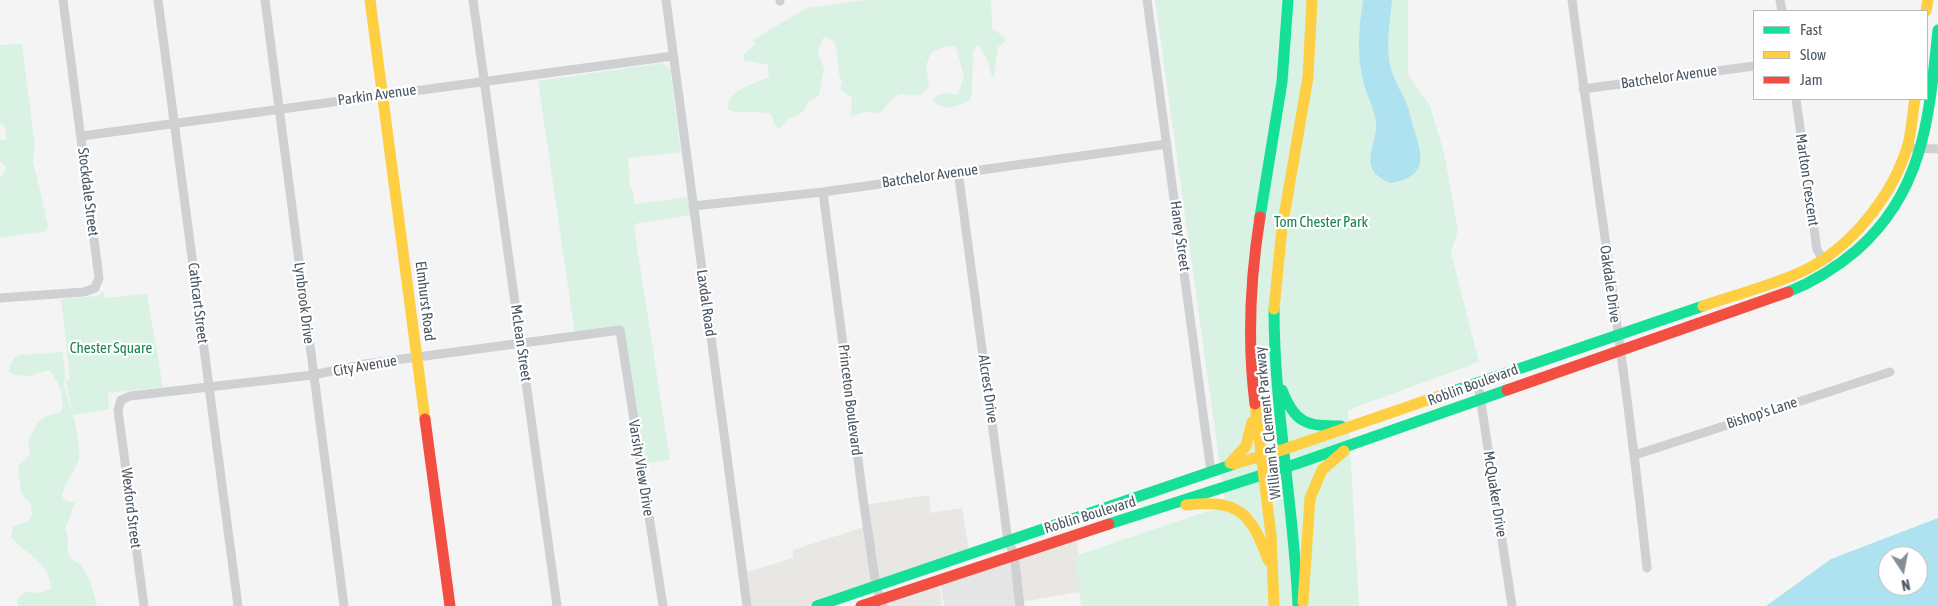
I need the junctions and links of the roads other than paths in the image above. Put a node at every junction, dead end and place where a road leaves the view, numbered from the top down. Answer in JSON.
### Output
{"nodes":[{"id":1,"x":63,"y":0,"type":"edge"},
{"id":2,"x":158,"y":0,"type":"edge"},
{"id":3,"x":265,"y":0,"type":"edge"},
{"id":4,"x":370,"y":0,"type":"edge"},
{"id":5,"x":474,"y":0,"type":"edge"},
{"id":6,"x":666,"y":0,"type":"edge"},
{"id":7,"x":1148,"y":0,"type":"edge"},
{"id":8,"x":1288,"y":0,"type":"edge"},
{"id":9,"x":1312,"y":0,"type":"edge"},
{"id":10,"x":1572,"y":0,"type":"edge"},
{"id":11,"x":1938,"y":30,"type":"edge"},
{"id":12,"x":1932,"y":46,"type":"edge"},
{"id":13,"x":673,"y":56,"type":"junction"},
{"id":14,"x":1753,"y":66,"type":"edge"},
{"id":15,"x":484,"y":80,"type":"junction"},
{"id":16,"x":1928,"y":83,"type":"edge"},
{"id":17,"x":1583,"y":89,"type":"junction"},
{"id":18,"x":383,"y":94,"type":"junction"},
{"id":19,"x":1796,"y":100,"type":"edge"},
{"id":20,"x":1915,"y":100,"type":"edge"},
{"id":21,"x":1926,"y":100,"type":"edge"},
{"id":22,"x":279,"y":110,"type":"junction"},
{"id":23,"x":176,"y":123,"type":"junction"},
{"id":24,"x":82,"y":136,"type":"junction"},
{"id":25,"x":1168,"y":144,"type":"junction"},
{"id":26,"x":1907,"y":148,"type":"junction"},
{"id":27,"x":1921,"y":149,"type":"junction"},
{"id":28,"x":1938,"y":149,"type":"edge"},
{"id":29,"x":958,"y":171,"type":"junction"},
{"id":30,"x":823,"y":192,"type":"junction"},
{"id":31,"x":693,"y":206,"type":"junction"},
{"id":32,"x":1824,"y":260,"type":"junction"},
{"id":33,"x":0,"y":298,"type":"edge"},
{"id":34,"x":620,"y":330,"type":"joint"},
{"id":35,"x":1617,"y":336,"type":"junction"},
{"id":36,"x":522,"y":345,"type":"junction"},
{"id":37,"x":1620,"y":349,"type":"junction"},
{"id":38,"x":418,"y":357,"type":"junction"},
{"id":39,"x":1275,"y":369,"type":"junction"},
{"id":40,"x":1890,"y":372,"type":"dead end"},
{"id":41,"x":313,"y":375,"type":"junction"},
{"id":42,"x":1478,"y":383,"type":"junction"},
{"id":43,"x":209,"y":386,"type":"junction"},
{"id":44,"x":1480,"y":398,"type":"junction"},
{"id":45,"x":1253,"y":401,"type":"junction"},
{"id":46,"x":118,"y":410,"type":"joint"},
{"id":47,"x":1350,"y":426,"type":"junction"},
{"id":48,"x":1351,"y":445,"type":"junction"},
{"id":49,"x":1285,"y":449,"type":"junction"},
{"id":50,"x":1635,"y":455,"type":"junction"},
{"id":51,"x":1261,"y":457,"type":"junction"},
{"id":52,"x":1226,"y":466,"type":"junction"},
{"id":53,"x":1287,"y":467,"type":"junction"},
{"id":54,"x":1211,"y":472,"type":"junction"},
{"id":55,"x":1263,"y":474,"type":"junction"},
{"id":56,"x":1160,"y":509,"type":"junction"},
{"id":57,"x":1008,"y":541,"type":"junction"},
{"id":58,"x":1014,"y":554,"type":"junction"},
{"id":59,"x":1647,"y":568,"type":"dead end"},
{"id":60,"x":1273,"y":575,"type":"junction"},
{"id":61,"x":876,"y":586,"type":"junction"},
{"id":62,"x":883,"y":602,"type":"edge"},
{"id":63,"x":144,"y":606,"type":"edge"},
{"id":64,"x":238,"y":606,"type":"edge"},
{"id":65,"x":344,"y":606,"type":"edge"},
{"id":66,"x":450,"y":606,"type":"edge"},
{"id":67,"x":557,"y":606,"type":"edge"},
{"id":68,"x":663,"y":606,"type":"edge"},
{"id":69,"x":747,"y":606,"type":"edge"},
{"id":70,"x":817,"y":606,"type":"edge"},
{"id":71,"x":861,"y":606,"type":"edge"},
{"id":72,"x":1020,"y":606,"type":"edge"},
{"id":73,"x":1274,"y":606,"type":"edge"},
{"id":74,"x":1298,"y":606,"type":"edge"},
{"id":75,"x":1302,"y":606,"type":"edge"},
{"id":76,"x":1512,"y":606,"type":"edge"}],
"edges":[{"from":1,"to":24,"type":"street","name":"Stockdale Street"},
{"from":2,"to":23,"type":"street","name":"Cathcart Street"},
{"from":3,"to":22,"type":"street","name":"Lynbrook Drive"},
{"from":4,"to":18,"type":"main road","name":"Elmhurst Road"},
{"from":5,"to":15,"type":"street","name":"McLean Street"},
{"from":6,"to":13,"type":"street","name":"Laxdal Road"},
{"from":7,"to":25,"type":"street","name":"Haney Street"},
{"from":8,"to":45,"type":"main road","name":"William R. Clement Parkway"},
{"from":9,"to":39,"type":"main road","name":"William R. Clement Parkway"},
{"from":10,"to":17,"type":"street","name":"Oakdale Drive"},
{"from":11,"to":12,"type":"main road","name":"Roblin Boulevard"},
{"from":12,"to":16,"type":"main road","name":"Roblin Boulevard"},
{"from":13,"to":15,"type":"street","name":"Parkin Avenue"},
{"from":13,"to":31,"type":"street","name":"Laxdal Road"},
{"from":14,"to":17,"type":"street","name":"Batchelor Avenue"},
{"from":15,"to":18,"type":"street","name":"Parkin Avenue"},
{"from":15,"to":36,"type":"street","name":"McLean Street"},
{"from":17,"to":35,"type":"street","name":"Oakdale Drive"},
{"from":18,"to":22,"type":"street","name":"Parkin Avenue"},
{"from":18,"to":38,"type":"main road","name":"Elmhurst Road"},
{"from":19,"to":32,"type":"street","name":"Marlton Crescent"},
{"from":20,"to":26,"type":"main road","name":"Roblin Boulevard"},
{"from":21,"to":27,"type":"main road","name":"Roblin Boulevard"},
{"from":22,"to":23,"type":"street","name":"Parkin Avenue"},
{"from":22,"to":41,"type":"street","name":"Lynbrook Drive"},
{"from":23,"to":24,"type":"street","name":"Parkin Avenue"},
{"from":23,"to":43,"type":"street","name":"Cathcart Street"},
{"from":24,"to":33,"type":"street","name":"Stockdale Street"},
{"from":25,"to":29,"type":"street","name":"Batchelor Avenue"},
{"from":25,"to":54,"type":"street","name":"Haney Street"},
{"from":26,"to":27,"type":"street"},
{"from":26,"to":32,"type":"main road","name":"Roblin Boulevard"},
{"from":27,"to":28,"type":"street"},
{"from":27,"to":37,"type":"main road","name":"Roblin Boulevard"},
{"from":29,"to":30,"type":"street","name":"Batchelor Avenue"},
{"from":29,"to":57,"type":"street","name":"Alcrest Drive"},
{"from":30,"to":31,"type":"street","name":"Batchelor Avenue"},
{"from":30,"to":61,"type":"street","name":"Princeton Boulevard"},
{"from":31,"to":69,"type":"street","name":"Laxdal Road"},
{"from":32,"to":35,"type":"main road","name":"Roblin Boulevard"},
{"from":34,"to":36,"type":"street","name":"City Avenue"},
{"from":34,"to":68,"type":"street","name":"Varsity View Drive"},
{"from":35,"to":37,"type":"street","name":"Oakdale Drive"},
{"from":35,"to":42,"type":"main road","name":"Roblin Boulevard"},
{"from":36,"to":38,"type":"street","name":"City Avenue"},
{"from":36,"to":67,"type":"street","name":"McLean Street"},
{"from":37,"to":44,"type":"main road","name":"Roblin Boulevard"},
{"from":37,"to":50,"type":"street","name":"Oakdale Drive"},
{"from":38,"to":41,"type":"street","name":"City Avenue"},
{"from":38,"to":66,"type":"main road","name":"Elmhurst Road"},
{"from":39,"to":47,"type":"main road"},
{"from":39,"to":49,"type":"main road","name":"William R. Clement Parkway"},
{"from":40,"to":50,"type":"street","name":"Bishop's Lane"},
{"from":41,"to":43,"type":"street","name":"City Avenue"},
{"from":41,"to":65,"type":"street","name":"Lynbrook Drive"},
{"from":42,"to":44,"type":"street","name":"McQuaker Drive"},
{"from":42,"to":47,"type":"main road","name":"Roblin Boulevard"},
{"from":43,"to":46,"type":"street","name":"City Avenue"},
{"from":43,"to":64,"type":"street","name":"Cathcart Street"},
{"from":44,"to":48,"type":"main road","name":"Roblin Boulevard"},
{"from":44,"to":76,"type":"street","name":"McQuaker Drive"},
{"from":45,"to":51,"type":"main road","name":"William R. Clement Parkway"},
{"from":45,"to":52,"type":"main road"},
{"from":46,"to":63,"type":"street","name":"Wexford Street"},
{"from":47,"to":49,"type":"main road","name":"Roblin Boulevard"},
{"from":48,"to":53,"type":"main road","name":"Roblin Boulevard"},
{"from":48,"to":75,"type":"main road"},
{"from":49,"to":51,"type":"main road","name":"Roblin Boulevard"},
{"from":49,"to":53,"type":"main road","name":"William R. Clement Parkway"},
{"from":50,"to":59,"type":"street","name":"Oakdale Drive"},
{"from":51,"to":52,"type":"main road","name":"Roblin Boulevard"},
{"from":51,"to":55,"type":"main road","name":"William R. Clement Parkway"},
{"from":52,"to":54,"type":"main road","name":"Roblin Boulevard"},
{"from":53,"to":55,"type":"main road","name":"Roblin Boulevard"},
{"from":53,"to":74,"type":"main road","name":"William R. Clement Parkway"},
{"from":54,"to":57,"type":"main road","name":"Roblin Boulevard"},
{"from":55,"to":56,"type":"main road","name":"Roblin Boulevard"},
{"from":55,"to":60,"type":"main road","name":"William R. Clement Parkway"},
{"from":56,"to":58,"type":"main road","name":"Roblin Boulevard"},
{"from":56,"to":60,"type":"main road"},
{"from":57,"to":58,"type":"street","name":"Alcrest Drive"},
{"from":57,"to":61,"type":"main road","name":"Roblin Boulevard"},
{"from":58,"to":62,"type":"main road","name":"Roblin Boulevard"},
{"from":58,"to":72,"type":"street","name":"Alcrest Drive"},
{"from":60,"to":73,"type":"main road","name":"William R. Clement Parkway"},
{"from":61,"to":62,"type":"street","name":"Princeton Boulevard"},
{"from":61,"to":70,"type":"main road","name":"Roblin Boulevard"},
{"from":62,"to":71,"type":"main road","name":"Roblin Boulevard"}]}
